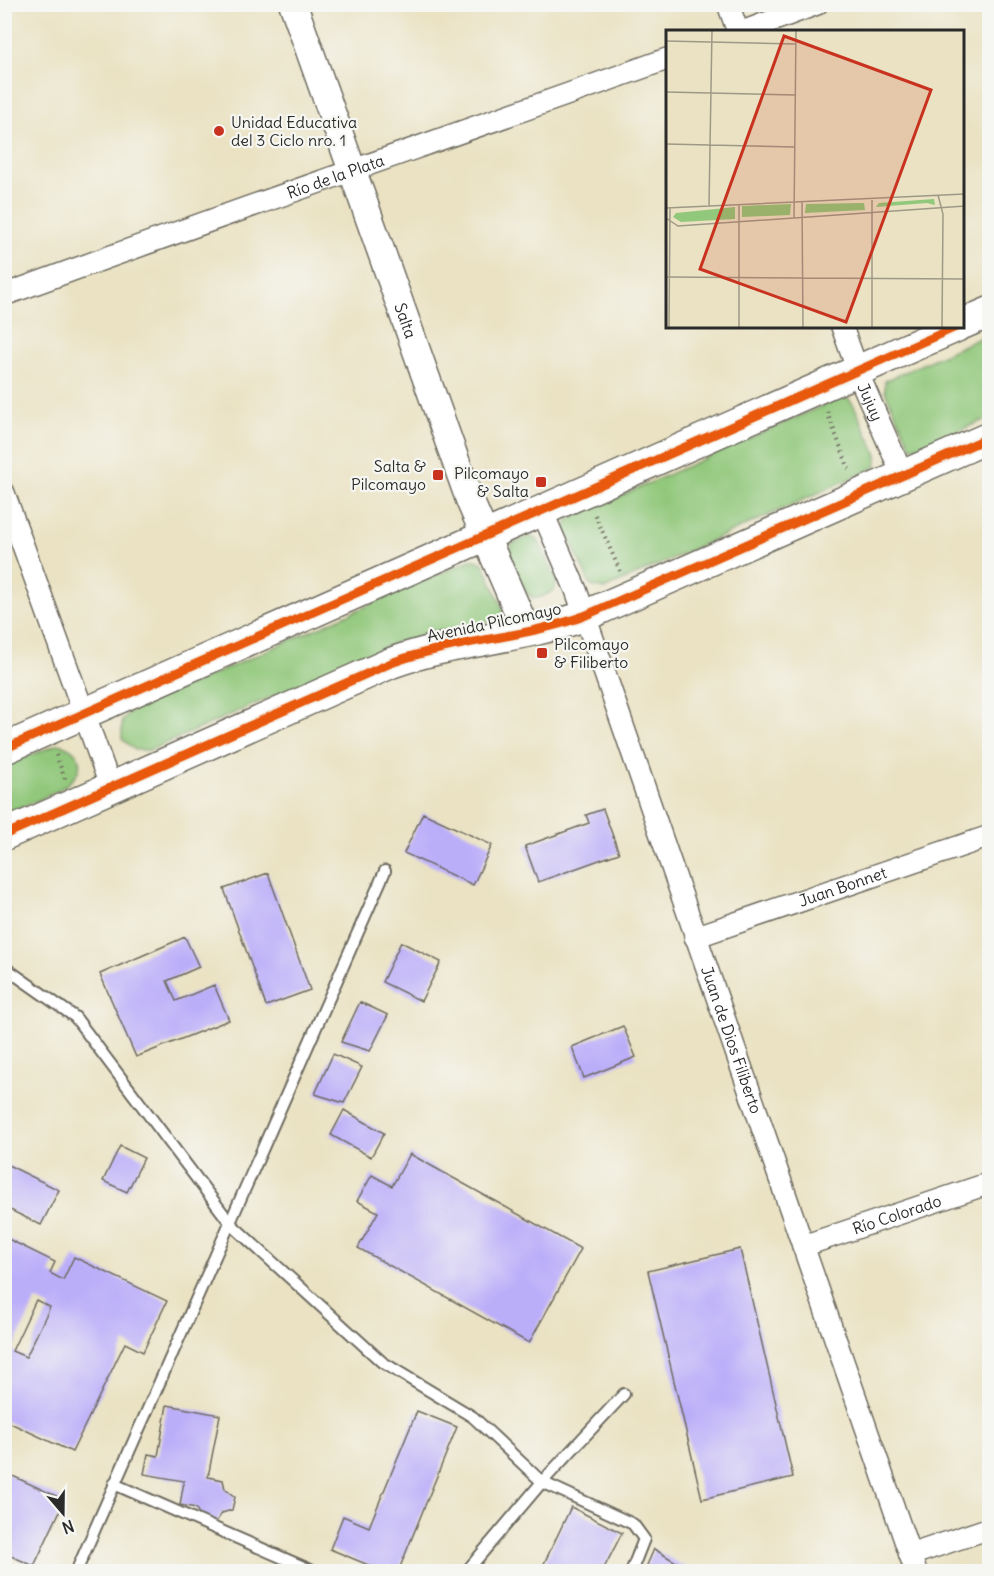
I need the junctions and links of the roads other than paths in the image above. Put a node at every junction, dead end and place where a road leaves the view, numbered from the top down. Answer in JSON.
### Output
{"nodes":[{"id":1,"x":293,"y":4,"type":"edge"},
{"id":2,"x":728,"y":4,"type":"edge"},
{"id":3,"x":817,"y":4,"type":"edge"},
{"id":4,"x":737,"y":30,"type":"edge"},
{"id":5,"x":747,"y":30,"type":"edge"},
{"id":6,"x":666,"y":58,"type":"edge"},
{"id":7,"x":352,"y":170,"type":"junction"},
{"id":8,"x":4,"y":295,"type":"edge"},
{"id":9,"x":990,"y":312,"type":"edge"},
{"id":10,"x":964,"y":324,"type":"edge"},
{"id":11,"x":842,"y":328,"type":"edge"},
{"id":12,"x":954,"y":328,"type":"edge"},
{"id":13,"x":857,"y":371,"type":"junction"},
{"id":14,"x":990,"y":437,"type":"edge"},
{"id":15,"x":903,"y":476,"type":"junction"},
{"id":16,"x":4,"y":493,"type":"edge"},
{"id":17,"x":542,"y":511,"type":"junction"},
{"id":18,"x":485,"y":536,"type":"junction"},
{"id":19,"x":584,"y":616,"type":"junction"},
{"id":20,"x":527,"y":632,"type":"junction"},
{"id":21,"x":84,"y":714,"type":"junction"},
{"id":22,"x":4,"y":749,"type":"edge"},
{"id":23,"x":111,"y":788,"type":"junction"},
{"id":24,"x":4,"y":835,"type":"edge"},
{"id":25,"x":990,"y":836,"type":"edge"},
{"id":26,"x":385,"y":871,"type":"dead end"},
{"id":27,"x":695,"y":937,"type":"junction"},
{"id":28,"x":4,"y":966,"type":"edge"},
{"id":29,"x":990,"y":1182,"type":"edge"},
{"id":30,"x":231,"y":1224,"type":"junction"},
{"id":31,"x":803,"y":1246,"type":"junction"},
{"id":32,"x":624,"y":1394,"type":"dead end"},
{"id":33,"x":542,"y":1482,"type":"junction"},
{"id":34,"x":114,"y":1484,"type":"junction"},
{"id":35,"x":990,"y":1528,"type":"edge"},
{"id":36,"x":913,"y":1563,"type":"edge"},
{"id":37,"x":76,"y":1572,"type":"edge"},
{"id":38,"x":315,"y":1572,"type":"edge"},
{"id":39,"x":466,"y":1572,"type":"edge"},
{"id":40,"x":631,"y":1572,"type":"edge"}],
"edges":[{"from":1,"to":7,"type":"street","name":"Salta"},
{"from":2,"to":4,"type":"street"},
{"from":3,"to":5,"type":"street"},
{"from":6,"to":7,"type":"street","name":"Río de la Plata"},
{"from":7,"to":8,"type":"street","name":"Río de la Plata"},
{"from":7,"to":18,"type":"street","name":"Salta"},
{"from":9,"to":10,"type":"main road"},
{"from":11,"to":13,"type":"street","name":"Jujuy"},
{"from":12,"to":13,"type":"main road"},
{"from":13,"to":15,"type":"street","name":"Jujuy"},
{"from":13,"to":17,"type":"main road"},
{"from":14,"to":15,"type":"main road","name":"Avenida Pilcomayo"},
{"from":15,"to":19,"type":"main road","name":"Avenida Pilcomayo"},
{"from":16,"to":21,"type":"street"},
{"from":17,"to":18,"type":"main road"},
{"from":17,"to":19,"type":"street","name":"Juan de Dios Filiberto"},
{"from":18,"to":20,"type":"street","name":"Salta"},
{"from":18,"to":21,"type":"main road"},
{"from":19,"to":20,"type":"main road","name":"Avenida Pilcomayo"},
{"from":19,"to":27,"type":"street","name":"Juan de Dios Filiberto"},
{"from":20,"to":23,"type":"main road","name":"Avenida Pilcomayo"},
{"from":21,"to":22,"type":"main road"},
{"from":21,"to":23,"type":"street"},
{"from":23,"to":24,"type":"main road","name":"Avenida Pilcomayo"},
{"from":25,"to":27,"type":"street","name":"Juan Bonnet"},
{"from":26,"to":30,"type":"lane"},
{"from":27,"to":31,"type":"street","name":"Juan de Dios Filiberto"},
{"from":28,"to":30,"type":"lane"},
{"from":29,"to":31,"type":"street","name":"Río Colorado"},
{"from":30,"to":33,"type":"lane"},
{"from":30,"to":34,"type":"lane"},
{"from":31,"to":36,"type":"street","name":"Juan de Dios Filiberto"},
{"from":32,"to":33,"type":"lane"},
{"from":33,"to":39,"type":"lane"},
{"from":33,"to":40,"type":"lane"},
{"from":34,"to":37,"type":"lane"},
{"from":34,"to":38,"type":"lane"},
{"from":35,"to":36,"type":"street"}]}
